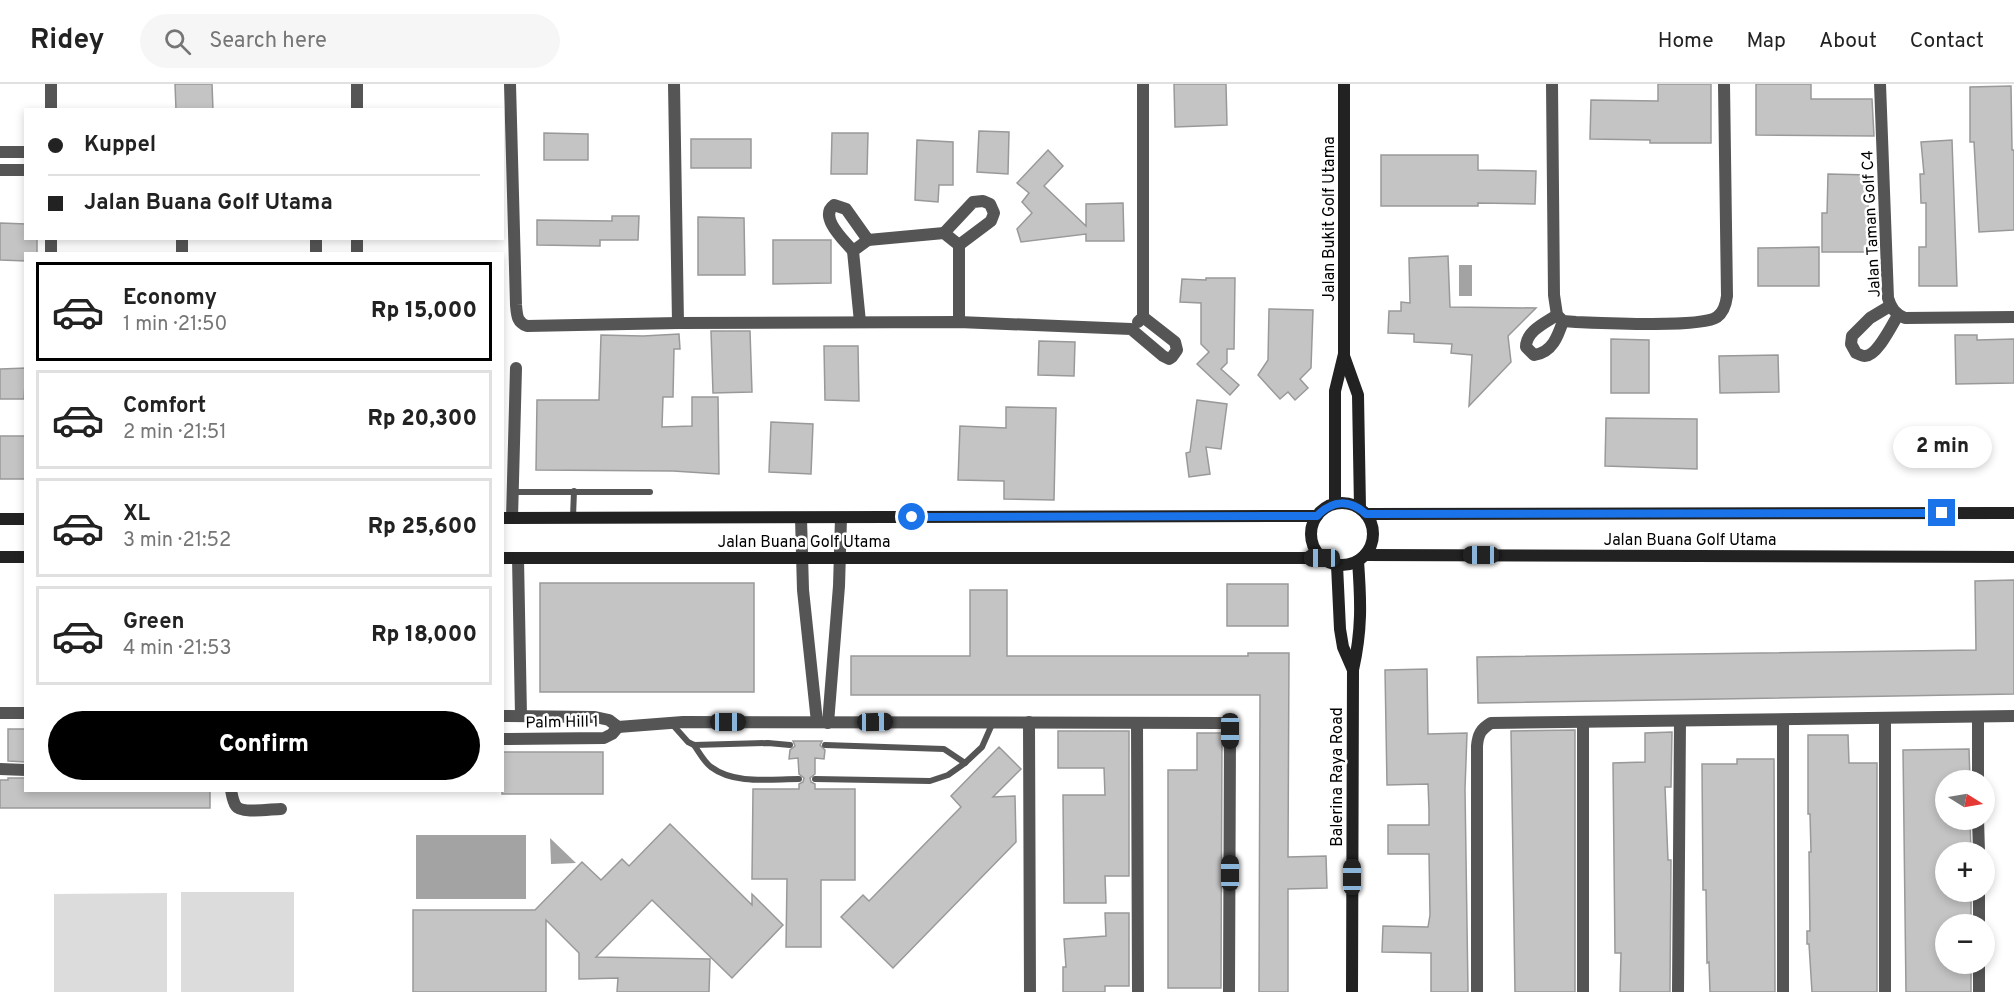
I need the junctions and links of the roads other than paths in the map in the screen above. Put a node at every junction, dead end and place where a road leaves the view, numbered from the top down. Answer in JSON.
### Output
{"nodes":[{"id":1,"x":51,"y":84,"type":"edge"},
{"id":2,"x":357,"y":84,"type":"edge"},
{"id":3,"x":510,"y":84,"type":"edge"},
{"id":4,"x":674,"y":84,"type":"edge"},
{"id":5,"x":1143,"y":84,"type":"edge"},
{"id":6,"x":1344,"y":84,"type":"edge"},
{"id":7,"x":1552,"y":84,"type":"edge"},
{"id":8,"x":1724,"y":84,"type":"edge"},
{"id":9,"x":1880,"y":84,"type":"edge"},
{"id":10,"x":51,"y":108,"type":"edge"},
{"id":11,"x":357,"y":108,"type":"edge"},
{"id":12,"x":0,"y":152,"type":"edge"},
{"id":13,"x":24,"y":152,"type":"edge"},
{"id":14,"x":0,"y":170,"type":"edge"},
{"id":15,"x":24,"y":170,"type":"edge"},
{"id":16,"x":944,"y":233,"type":"junction"},
{"id":17,"x":868,"y":240,"type":"junction"},
{"id":18,"x":959,"y":245,"type":"junction"},
{"id":19,"x":853,"y":252,"type":"junction"},
{"id":20,"x":1143,"y":317,"type":"junction"},
{"id":21,"x":2014,"y":317,"type":"edge"},
{"id":22,"x":860,"y":322,"type":"junction"},
{"id":23,"x":958,"y":322,"type":"junction"},
{"id":24,"x":678,"y":323,"type":"junction"},
{"id":25,"x":1131,"y":329,"type":"junction"},
{"id":26,"x":1344,"y":354,"type":"junction"},
{"id":27,"x":516,"y":368,"type":"dead end"},
{"id":28,"x":574,"y":491,"type":"junction"},
{"id":29,"x":513,"y":492,"type":"junction"},
{"id":30,"x":650,"y":492,"type":"dead end"},
{"id":31,"x":1335,"y":503,"type":"junction"},
{"id":32,"x":1363,"y":511,"type":"junction"},
{"id":33,"x":2014,"y":513,"type":"edge"},
{"id":34,"x":1317,"y":516,"type":"junction"},
{"id":35,"x":507,"y":518,"type":"edge"},
{"id":36,"x":573,"y":518,"type":"junction"},
{"id":37,"x":801,"y":518,"type":"junction"},
{"id":38,"x":841,"y":518,"type":"junction"},
{"id":39,"x":0,"y":519,"type":"edge"},
{"id":40,"x":24,"y":519,"type":"edge"},
{"id":41,"x":0,"y":557,"type":"edge"},
{"id":42,"x":24,"y":557,"type":"edge"},
{"id":43,"x":2014,"y":557,"type":"edge"},
{"id":44,"x":504,"y":558,"type":"edge"},
{"id":45,"x":518,"y":558,"type":"junction"},
{"id":46,"x":801,"y":558,"type":"junction"},
{"id":47,"x":840,"y":558,"type":"junction"},
{"id":48,"x":1322,"y":558,"type":"junction"},
{"id":49,"x":1361,"y":558,"type":"junction"},
{"id":50,"x":1337,"y":565,"type":"junction"},
{"id":51,"x":1353,"y":670,"type":"junction"},
{"id":52,"x":0,"y":712,"type":"edge"},
{"id":53,"x":24,"y":713,"type":"edge"},
{"id":54,"x":504,"y":716,"type":"edge"},
{"id":55,"x":521,"y":716,"type":"junction"},
{"id":56,"x":2014,"y":716,"type":"edge"},
{"id":57,"x":1978,"y":717,"type":"junction"},
{"id":58,"x":1885,"y":718,"type":"junction"},
{"id":59,"x":1783,"y":720,"type":"junction"},
{"id":60,"x":994,"y":721,"type":"junction"},
{"id":61,"x":1680,"y":721,"type":"junction"},
{"id":62,"x":1029,"y":722,"type":"junction"},
{"id":63,"x":1583,"y":722,"type":"junction"},
{"id":64,"x":678,"y":723,"type":"junction"},
{"id":65,"x":822,"y":723,"type":"junction"},
{"id":66,"x":1137,"y":723,"type":"junction"},
{"id":67,"x":618,"y":727,"type":"junction"},
{"id":68,"x":504,"y":739,"type":"edge"},
{"id":69,"x":694,"y":745,"type":"junction"},
{"id":70,"x":825,"y":745,"type":"dead end"},
{"id":71,"x":790,"y":746,"type":"dead end"},
{"id":72,"x":965,"y":763,"type":"junction"},
{"id":73,"x":0,"y":770,"type":"edge"},
{"id":74,"x":24,"y":770,"type":"edge"},
{"id":75,"x":1978,"y":770,"type":"edge"},
{"id":76,"x":799,"y":779,"type":"dead end"},
{"id":77,"x":815,"y":779,"type":"dead end"},
{"id":78,"x":232,"y":792,"type":"edge"},
{"id":79,"x":281,"y":808,"type":"dead end"},
{"id":80,"x":1979,"y":974,"type":"edge"},
{"id":81,"x":1030,"y":992,"type":"edge"},
{"id":82,"x":1138,"y":992,"type":"edge"},
{"id":83,"x":1229,"y":992,"type":"edge"},
{"id":84,"x":1352,"y":992,"type":"edge"},
{"id":85,"x":1477,"y":992,"type":"edge"},
{"id":86,"x":1583,"y":992,"type":"edge"},
{"id":87,"x":1678,"y":992,"type":"edge"},
{"id":88,"x":1783,"y":992,"type":"edge"},
{"id":89,"x":1885,"y":992,"type":"edge"},
{"id":90,"x":1979,"y":992,"type":"edge"}],
"edges":[{"from":1,"to":10,"type":"street"},
{"from":2,"to":11,"type":"street"},
{"from":3,"to":24,"type":"street"},
{"from":4,"to":24,"type":"street"},
{"from":5,"to":20,"type":"street"},
{"from":6,"to":26,"type":"main road","name":"Jalan Bukit Golf Utama"},
{"from":7,"to":8,"type":"street"},
{"from":9,"to":21,"type":"street","name":"Jalan Taman Golf C4"},
{"from":12,"to":13,"type":"street"},
{"from":14,"to":15,"type":"street"},
{"from":16,"to":17,"type":"street"},
{"from":16,"to":18,"type":"street"},
{"from":16,"to":18,"type":"street"},
{"from":17,"to":19,"type":"street"},
{"from":17,"to":19,"type":"street"},
{"from":18,"to":23,"type":"street"},
{"from":19,"to":22,"type":"street"},
{"from":20,"to":25,"type":"street"},
{"from":20,"to":25,"type":"street"},
{"from":22,"to":23,"type":"street"},
{"from":22,"to":24,"type":"street"},
{"from":23,"to":25,"type":"street"},
{"from":26,"to":31,"type":"main road","name":"Jalan Bukit Golf Utama"},
{"from":26,"to":32,"type":"main road","name":"Jalan Bukit Golf Utama"},
{"from":27,"to":29,"type":"street"},
{"from":28,"to":29,"type":"lane"},
{"from":28,"to":30,"type":"lane"},
{"from":28,"to":36,"type":"lane"},
{"from":29,"to":35,"type":"street"},
{"from":31,"to":32,"type":"main road"},
{"from":31,"to":34,"type":"main road"},
{"from":32,"to":33,"type":"main road","name":"Jalan Buana Golf Utama"},
{"from":32,"to":49,"type":"main road"},
{"from":34,"to":38,"type":"main road","name":"Jalan Buana Golf Utama"},
{"from":34,"to":48,"type":"main road"},
{"from":35,"to":36,"type":"main road","name":"Jalan Buana Golf Utama"},
{"from":36,"to":37,"type":"main road","name":"Jalan Buana Golf Utama"},
{"from":37,"to":38,"type":"main road","name":"Jalan Buana Golf Utama"},
{"from":37,"to":46,"type":"street"},
{"from":38,"to":47,"type":"street"},
{"from":39,"to":40,"type":"main road"},
{"from":41,"to":42,"type":"main road"},
{"from":43,"to":49,"type":"main road","name":"Jalan Buana Golf Utama"},
{"from":44,"to":45,"type":"main road","name":"Jalan Buana Golf Utama"},
{"from":45,"to":46,"type":"main road","name":"Jalan Buana Golf Utama"},
{"from":45,"to":55,"type":"street","name":"Palm Hill 1"},
{"from":46,"to":47,"type":"main road","name":"Jalan Buana Golf Utama"},
{"from":46,"to":65,"type":"street"},
{"from":47,"to":48,"type":"main road","name":"Jalan Buana Golf Utama"},
{"from":47,"to":65,"type":"street"},
{"from":48,"to":50,"type":"main road"},
{"from":49,"to":50,"type":"main road"},
{"from":49,"to":51,"type":"main road","name":"Balerina Raya Road"},
{"from":50,"to":51,"type":"main road","name":"Balerina Raya Road"},
{"from":51,"to":84,"type":"main road","name":"Balerina Raya Road"},
{"from":52,"to":53,"type":"street"},
{"from":54,"to":55,"type":"street","name":"Palm Hill 1"},
{"from":55,"to":67,"type":"street","name":"Palm Hill 1"},
{"from":56,"to":57,"type":"street"},
{"from":57,"to":58,"type":"street"},
{"from":57,"to":75,"type":"street"},
{"from":58,"to":59,"type":"street"},
{"from":58,"to":89,"type":"street"},
{"from":59,"to":61,"type":"street"},
{"from":59,"to":88,"type":"street"},
{"from":60,"to":62,"type":"street","name":"Palm Hill 1"},
{"from":60,"to":65,"type":"street","name":"Palm Hill 1"},
{"from":60,"to":72,"type":"lane"},
{"from":61,"to":63,"type":"street"},
{"from":61,"to":87,"type":"street"},
{"from":62,"to":66,"type":"street","name":"Palm Hill 1"},
{"from":62,"to":81,"type":"street"},
{"from":63,"to":85,"type":"street"},
{"from":63,"to":86,"type":"street"},
{"from":64,"to":65,"type":"street","name":"Palm Hill 1"},
{"from":64,"to":67,"type":"street","name":"Palm Hill 1"},
{"from":64,"to":69,"type":"lane"},
{"from":66,"to":82,"type":"street"},
{"from":66,"to":83,"type":"street","name":"Palm Hill 1"},
{"from":67,"to":68,"type":"street","name":"Palm Hill 1"},
{"from":69,"to":71,"type":"lane"},
{"from":69,"to":76,"type":"lane"},
{"from":70,"to":72,"type":"lane"},
{"from":72,"to":77,"type":"lane"},
{"from":73,"to":74,"type":"street"},
{"from":78,"to":79,"type":"street"},
{"from":80,"to":90,"type":"street"}]}
